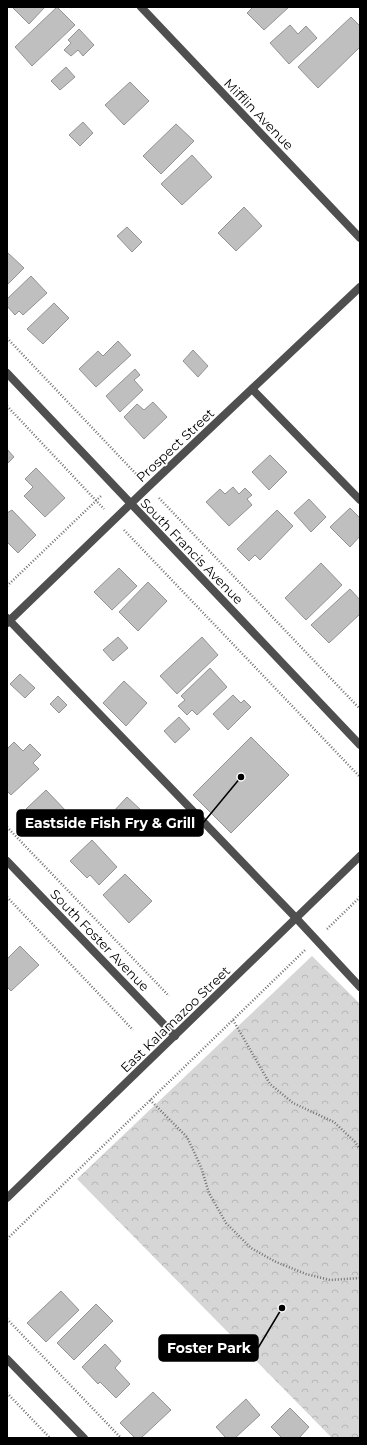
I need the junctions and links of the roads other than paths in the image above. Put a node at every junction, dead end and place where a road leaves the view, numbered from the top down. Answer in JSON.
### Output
{"nodes":[{"id":1,"x":141,"y":7,"type":"edge"},
{"id":2,"x":360,"y":238,"type":"edge"},
{"id":3,"x":360,"y":287,"type":"edge"},
{"id":4,"x":7,"y":373,"type":"edge"},
{"id":5,"x":252,"y":389,"type":"junction"},
{"id":6,"x":360,"y":500,"type":"edge"},
{"id":7,"x":131,"y":503,"type":"junction"},
{"id":8,"x":8,"y":620,"type":"edge"},
{"id":9,"x":360,"y":744,"type":"edge"},
{"id":10,"x":360,"y":856,"type":"edge"},
{"id":11,"x":7,"y":861,"type":"edge"},
{"id":12,"x":296,"y":918,"type":"junction"},
{"id":13,"x":360,"y":986,"type":"edge"},
{"id":14,"x":175,"y":1036,"type":"junction"},
{"id":15,"x":7,"y":1198,"type":"edge"},
{"id":16,"x":7,"y":1359,"type":"edge"},
{"id":17,"x":84,"y":1438,"type":"edge"}],
"edges":[{"from":1,"to":2,"type":"street","name":"Mifflin Avenue"},
{"from":3,"to":5,"type":"street","name":"Prospect Street"},
{"from":4,"to":7,"type":"street","name":"South Francis Avenue"},
{"from":5,"to":6,"type":"street"},
{"from":5,"to":7,"type":"street","name":"Prospect Street"},
{"from":7,"to":8,"type":"street","name":"Prospect Street"},
{"from":7,"to":9,"type":"street","name":"South Francis Avenue"},
{"from":8,"to":12,"type":"street"},
{"from":10,"to":12,"type":"street","name":"East Kalamazoo Street"},
{"from":11,"to":14,"type":"street","name":"South Foster Avenue"},
{"from":12,"to":13,"type":"street"},
{"from":12,"to":14,"type":"street","name":"East Kalamazoo Street"},
{"from":14,"to":15,"type":"street","name":"East Kalamazoo Street"},
{"from":16,"to":17,"type":"street"}]}
